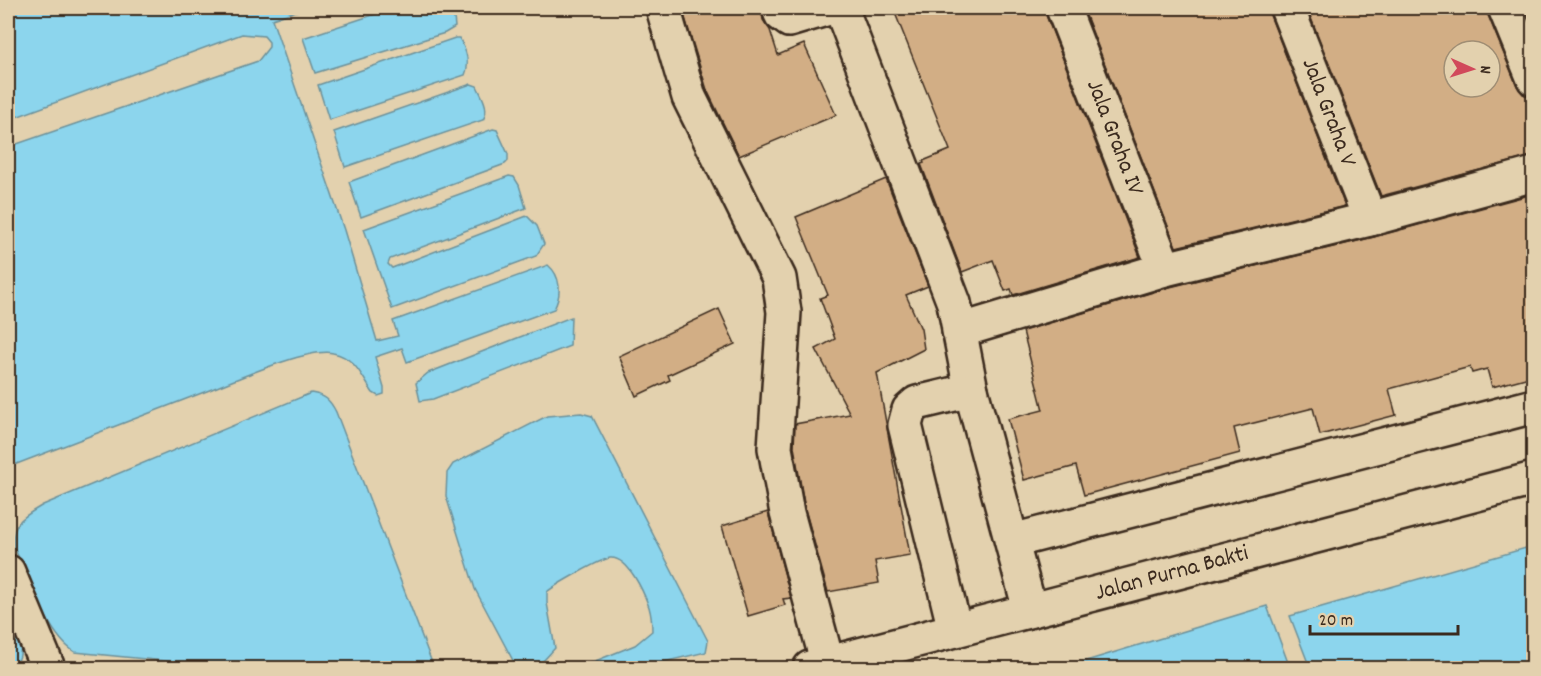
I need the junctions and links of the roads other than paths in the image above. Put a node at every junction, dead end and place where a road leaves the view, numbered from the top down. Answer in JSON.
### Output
{"nodes":[{"id":1,"x":663,"y":8,"type":"edge"},
{"id":2,"x":779,"y":8,"type":"edge"},
{"id":3,"x":829,"y":8,"type":"edge"},
{"id":4,"x":841,"y":8,"type":"edge"},
{"id":5,"x":1063,"y":8,"type":"edge"},
{"id":6,"x":1287,"y":8,"type":"edge"},
{"id":7,"x":1505,"y":8,"type":"edge"},
{"id":8,"x":1533,"y":79,"type":"edge"},
{"id":9,"x":1533,"y":174,"type":"edge"},
{"id":10,"x":1370,"y":219,"type":"junction"},
{"id":11,"x":1165,"y":270,"type":"junction"},
{"id":12,"x":959,"y":331,"type":"junction"},
{"id":13,"x":971,"y":390,"type":"junction"},
{"id":14,"x":1533,"y":406,"type":"edge"},
{"id":15,"x":1533,"y":479,"type":"edge"},
{"id":16,"x":1012,"y":541,"type":"junction"},
{"id":17,"x":8,"y":572,"type":"edge"},
{"id":18,"x":1030,"y":610,"type":"junction"},
{"id":19,"x":955,"y":630,"type":"junction"},
{"id":20,"x":819,"y":667,"type":"edge"},
{"id":21,"x":48,"y":669,"type":"edge"}],
"edges":[{"from":1,"to":20,"type":"street"},
{"from":2,"to":3,"type":"street"},
{"from":4,"to":12,"type":"street"},
{"from":5,"to":11,"type":"street","name":"Jala Graha IV"},
{"from":6,"to":10,"type":"street","name":"Jala Graha V"},
{"from":7,"to":8,"type":"street"},
{"from":9,"to":10,"type":"street"},
{"from":10,"to":11,"type":"street"},
{"from":11,"to":12,"type":"street"},
{"from":12,"to":13,"type":"street"},
{"from":13,"to":16,"type":"street"},
{"from":13,"to":19,"type":"street"},
{"from":14,"to":16,"type":"street"},
{"from":15,"to":18,"type":"street","name":"Jalan Purna Bakti"},
{"from":16,"to":18,"type":"street"},
{"from":17,"to":21,"type":"street"},
{"from":18,"to":19,"type":"street","name":"Jalan Purna Bakti"},
{"from":19,"to":20,"type":"street","name":"Jalan Purna Bakti"}]}
